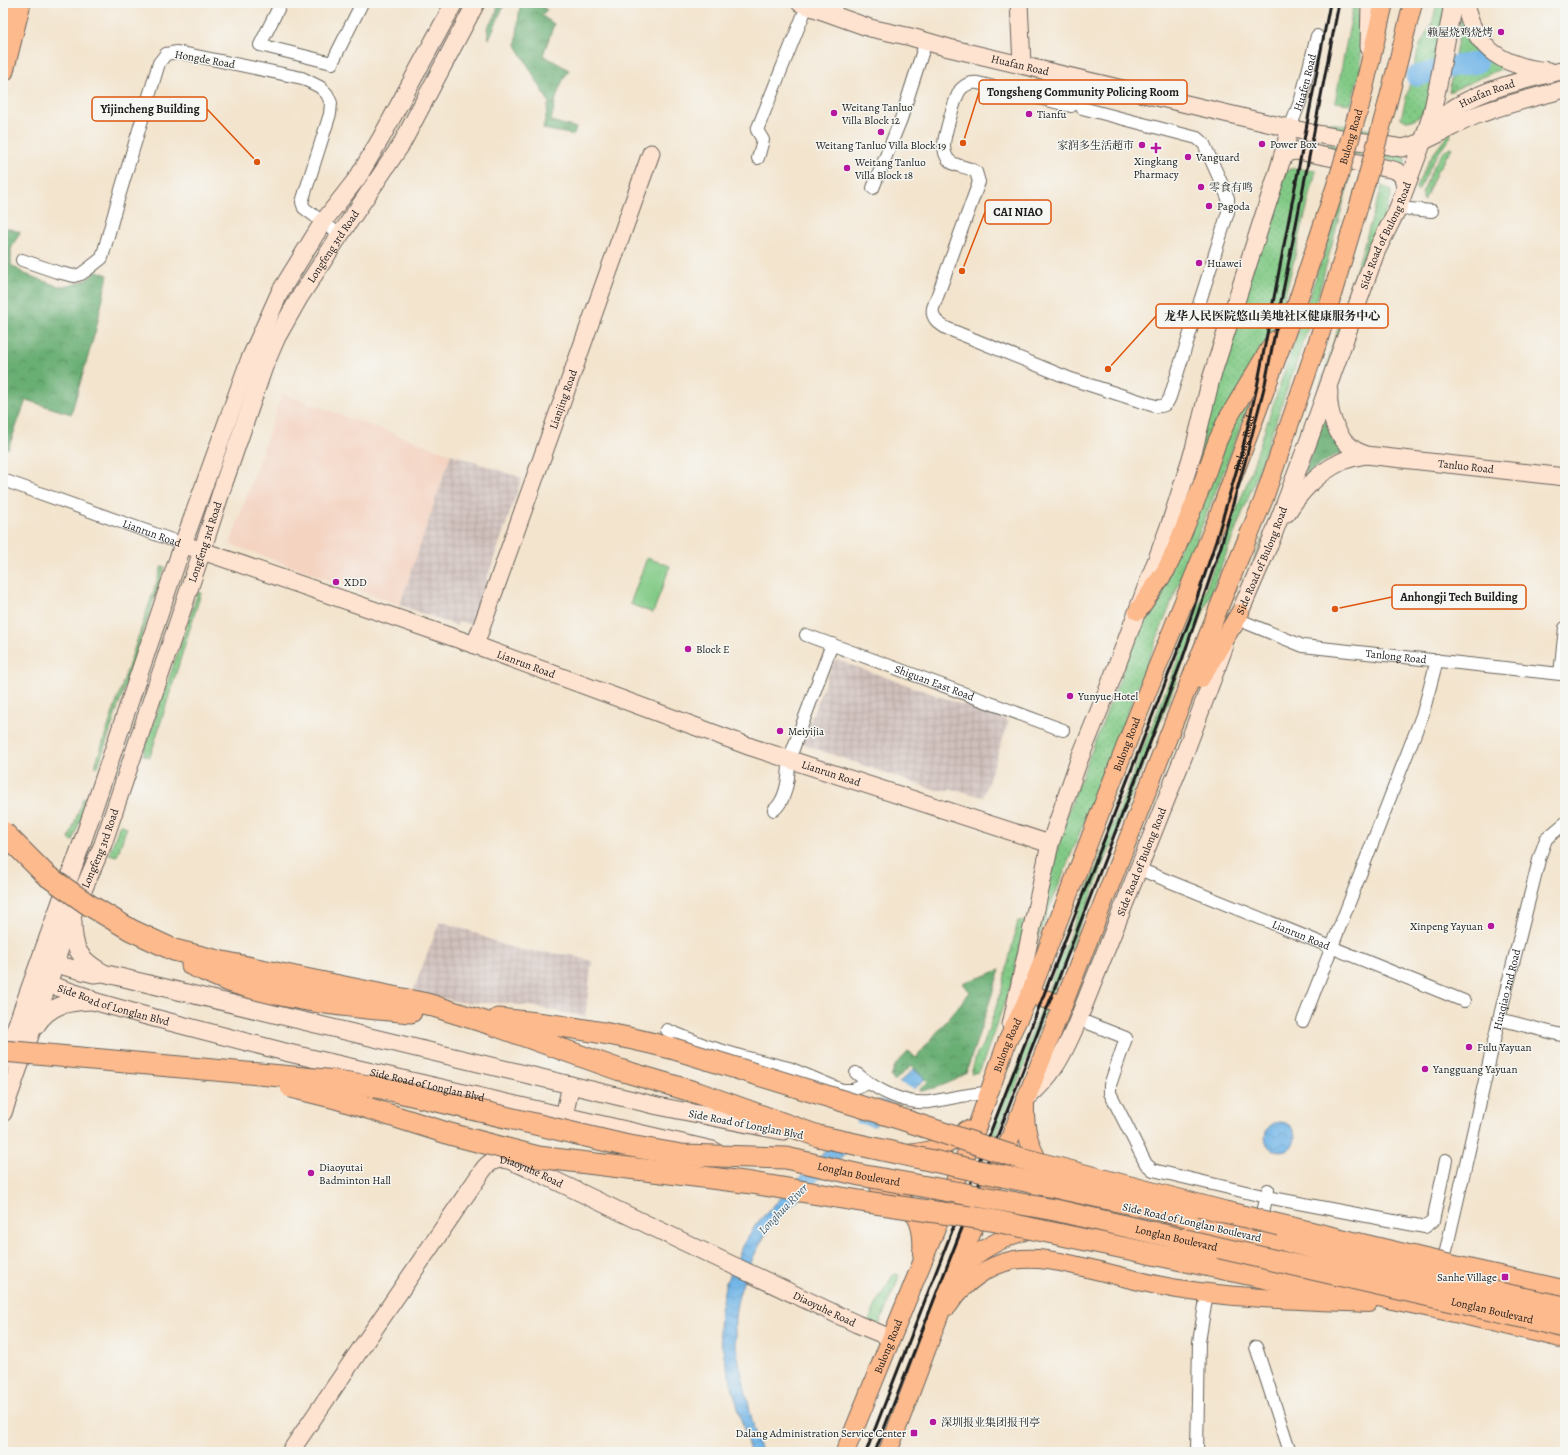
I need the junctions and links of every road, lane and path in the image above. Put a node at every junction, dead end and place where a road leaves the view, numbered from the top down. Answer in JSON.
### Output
{"nodes":[{"id":1,"x":20,"y":3,"type":"edge"},
{"id":2,"x":281,"y":3,"type":"edge"},
{"id":3,"x":362,"y":3,"type":"edge"},
{"id":4,"x":454,"y":3,"type":"edge"},
{"id":5,"x":476,"y":3,"type":"edge"},
{"id":6,"x":1019,"y":3,"type":"edge"},
{"id":7,"x":1370,"y":3,"type":"edge"},
{"id":8,"x":1384,"y":3,"type":"edge"},
{"id":9,"x":1412,"y":3,"type":"edge"},
{"id":10,"x":1453,"y":3,"type":"edge"},
{"id":11,"x":1466,"y":3,"type":"edge"},
{"id":12,"x":803,"y":4,"type":"edge"},
{"id":13,"x":834,"y":4,"type":"edge"},
{"id":14,"x":1317,"y":36,"type":"dead end"},
{"id":15,"x":926,"y":41,"type":"junction"},
{"id":16,"x":1022,"y":59,"type":"junction"},
{"id":17,"x":1369,"y":66,"type":"junction"},
{"id":18,"x":3,"y":71,"type":"edge"},
{"id":19,"x":1560,"y":71,"type":"edge"},
{"id":20,"x":1562,"y":90,"type":"edge"},
{"id":21,"x":1077,"y":107,"type":"joint"},
{"id":22,"x":1290,"y":128,"type":"junction"},
{"id":23,"x":1423,"y":141,"type":"junction"},
{"id":24,"x":651,"y":153,"type":"dead end"},
{"id":25,"x":758,"y":158,"type":"dead end"},
{"id":26,"x":1281,"y":161,"type":"junction"},
{"id":27,"x":873,"y":188,"type":"dead end"},
{"id":28,"x":1405,"y":188,"type":"junction"},
{"id":29,"x":1398,"y":208,"type":"junction"},
{"id":30,"x":1432,"y":211,"type":"dead end"},
{"id":31,"x":323,"y":222,"type":"junction"},
{"id":32,"x":340,"y":235,"type":"junction"},
{"id":33,"x":22,"y":260,"type":"dead end"},
{"id":34,"x":1297,"y":303,"type":"junction"},
{"id":35,"x":1329,"y":380,"type":"junction"},
{"id":36,"x":1366,"y":455,"type":"junction"},
{"id":37,"x":1565,"y":477,"type":"edge"},
{"id":38,"x":3,"y":480,"type":"edge"},
{"id":39,"x":1272,"y":538,"type":"junction"},
{"id":40,"x":183,"y":544,"type":"junction"},
{"id":41,"x":202,"y":551,"type":"junction"},
{"id":42,"x":1138,"y":611,"type":"junction"},
{"id":43,"x":1239,"y":616,"type":"junction"},
{"id":44,"x":1565,"y":628,"type":"edge"},
{"id":45,"x":806,"y":635,"type":"dead end"},
{"id":46,"x":832,"y":644,"type":"junction"},
{"id":47,"x":475,"y":646,"type":"junction"},
{"id":48,"x":1437,"y":660,"type":"junction"},
{"id":49,"x":1175,"y":720,"type":"junction"},
{"id":50,"x":1063,"y":730,"type":"dead end"},
{"id":51,"x":789,"y":760,"type":"junction"},
{"id":52,"x":774,"y":810,"type":"dead end"},
{"id":53,"x":1565,"y":823,"type":"edge"},
{"id":54,"x":3,"y":832,"type":"edge"},
{"id":55,"x":1050,"y":844,"type":"junction"},
{"id":56,"x":1139,"y":869,"type":"junction"},
{"id":57,"x":81,"y":910,"type":"junction"},
{"id":58,"x":1331,"y":947,"type":"junction"},
{"id":59,"x":55,"y":964,"type":"junction"},
{"id":60,"x":37,"y":970,"type":"junction"},
{"id":61,"x":104,"y":973,"type":"junction"},
{"id":62,"x":48,"y":984,"type":"junction"},
{"id":63,"x":1030,"y":994,"type":"junction"},
{"id":64,"x":94,"y":1001,"type":"junction"},
{"id":65,"x":1464,"y":1001,"type":"dead end"},
{"id":66,"x":1063,"y":1005,"type":"junction"},
{"id":67,"x":1078,"y":1019,"type":"junction"},
{"id":68,"x":1499,"y":1019,"type":"junction"},
{"id":69,"x":1302,"y":1021,"type":"dead end"},
{"id":70,"x":668,"y":1030,"type":"dead end"},
{"id":71,"x":30,"y":1036,"type":"junction"},
{"id":72,"x":1565,"y":1036,"type":"edge"},
{"id":73,"x":1007,"y":1042,"type":"junction"},
{"id":74,"x":3,"y":1051,"type":"edge"},
{"id":75,"x":3,"y":1063,"type":"edge"},
{"id":76,"x":221,"y":1071,"type":"junction"},
{"id":77,"x":856,"y":1073,"type":"dead end"},
{"id":78,"x":868,"y":1083,"type":"junction"},
{"id":79,"x":571,"y":1085,"type":"junction"},
{"id":80,"x":1026,"y":1099,"type":"junction"},
{"id":81,"x":987,"y":1101,"type":"junction"},
{"id":82,"x":3,"y":1112,"type":"edge"},
{"id":83,"x":564,"y":1116,"type":"junction"},
{"id":84,"x":818,"y":1137,"type":"junction"},
{"id":85,"x":883,"y":1153,"type":"junction"},
{"id":86,"x":1446,"y":1160,"type":"dead end"},
{"id":87,"x":788,"y":1163,"type":"junction"},
{"id":88,"x":959,"y":1169,"type":"junction"},
{"id":89,"x":995,"y":1176,"type":"junction"},
{"id":90,"x":871,"y":1185,"type":"junction"},
{"id":91,"x":1268,"y":1193,"type":"junction"},
{"id":92,"x":1074,"y":1194,"type":"junction"},
{"id":93,"x":948,"y":1200,"type":"junction"},
{"id":94,"x":983,"y":1205,"type":"junction"},
{"id":95,"x":1082,"y":1223,"type":"junction"},
{"id":96,"x":1258,"y":1237,"type":"junction"},
{"id":97,"x":922,"y":1263,"type":"junction"},
{"id":98,"x":1446,"y":1279,"type":"junction"},
{"id":99,"x":952,"y":1281,"type":"junction"},
{"id":100,"x":1565,"y":1291,"type":"edge"},
{"id":101,"x":1207,"y":1293,"type":"junction"},
{"id":102,"x":1368,"y":1295,"type":"junction"},
{"id":103,"x":1422,"y":1306,"type":"junction"},
{"id":104,"x":1565,"y":1307,"type":"edge"},
{"id":105,"x":1448,"y":1312,"type":"junction"},
{"id":106,"x":936,"y":1325,"type":"junction"},
{"id":107,"x":1565,"y":1327,"type":"edge"},
{"id":108,"x":891,"y":1338,"type":"junction"},
{"id":109,"x":1565,"y":1340,"type":"edge"},
{"id":110,"x":1256,"y":1347,"type":"dead end"},
{"id":111,"x":290,"y":1452,"type":"edge"},
{"id":112,"x":846,"y":1452,"type":"edge"},
{"id":113,"x":888,"y":1452,"type":"edge"},
{"id":114,"x":1197,"y":1452,"type":"edge"},
{"id":115,"x":1290,"y":1452,"type":"edge"}],
"edges":[{"from":1,"to":18,"type":"highway"},
{"from":2,"to":3,"type":"street"},
{"from":4,"to":31,"type":"main road","name":"Longfeng 3rd Road"},
{"from":5,"to":32,"type":"main road","name":"Longfeng 3rd Road"},
{"from":6,"to":16,"type":"main road"},
{"from":7,"to":17,"type":"main road"},
{"from":8,"to":17,"type":"main road","name":"Bulong Road"},
{"from":9,"to":49,"type":"main road","bridge":true},
{"from":10,"to":23,"type":"main road","name":"Side Road of Bulong Road"},
{"from":11,"to":19,"type":"main road"},
{"from":12,"to":15,"type":"main road","name":"Huafan Road"},
{"from":12,"to":25,"type":"street"},
{"from":13,"to":16,"type":"main road","name":"Huafan Road"},
{"from":14,"to":22,"type":"street","name":"Huafen Road"},
{"from":15,"to":16,"type":"main road","name":"Huafan Road"},
{"from":15,"to":27,"type":"street"},
{"from":16,"to":22,"type":"main road","name":"Huafan Road"},
{"from":17,"to":34,"type":"main road","name":"Bulong Road","bridge":true},
{"from":19,"to":20,"type":"main road"},
{"from":19,"to":23,"type":"main road","name":"Huafan Road"},
{"from":20,"to":23,"type":"main road","name":"Huafan Road"},
{"from":21,"to":21,"type":"street"},
{"from":22,"to":23,"type":"main road","name":"Huafan Road"},
{"from":22,"to":26,"type":"main road"},
{"from":23,"to":28,"type":"main road","name":"Side Road of Bulong Road"},
{"from":24,"to":47,"type":"main road","name":"Lianjing Road"},
{"from":26,"to":28,"type":"main road"},
{"from":26,"to":42,"type":"main road"},
{"from":28,"to":29,"type":"main road","name":"Side Road of Bulong Road"},
{"from":29,"to":30,"type":"street"},
{"from":29,"to":35,"type":"main road","name":"Side Road of Bulong Road"},
{"from":31,"to":32,"type":"street","name":"Hongde Road"},
{"from":31,"to":33,"type":"street","name":"Hongde Road"},
{"from":31,"to":40,"type":"main road","name":"Longfeng 3rd Road"},
{"from":32,"to":41,"type":"main road","name":"Longfeng 3rd Road"},
{"from":34,"to":42,"type":"main road"},
{"from":34,"to":63,"type":"main road","name":"Bulong Road"},
{"from":35,"to":36,"type":"main road"},
{"from":35,"to":39,"type":"main road","name":"Side Road of Bulong Road"},
{"from":36,"to":37,"type":"main road","name":"Tanluo Road"},
{"from":36,"to":39,"type":"main road"},
{"from":38,"to":40,"type":"street","name":"Lianrun Road"},
{"from":39,"to":43,"type":"main road","name":"Side Road of Bulong Road"},
{"from":40,"to":41,"type":"main road","name":"Lianrun Road"},
{"from":40,"to":60,"type":"main road","name":"Longfeng 3rd Road"},
{"from":41,"to":47,"type":"main road","name":"Lianrun Road"},
{"from":41,"to":57,"type":"main road","name":"Longfeng 3rd Road"},
{"from":42,"to":55,"type":"main road"},
{"from":43,"to":48,"type":"street","name":"Tanlong Road"},
{"from":43,"to":49,"type":"main road"},
{"from":43,"to":56,"type":"main road","name":"Side Road of Bulong Road"},
{"from":44,"to":48,"type":"street","name":"Tanlong Road"},
{"from":45,"to":46,"type":"street","name":"Shiguan East Road"},
{"from":46,"to":50,"type":"street","name":"Shiguan East Road"},
{"from":46,"to":51,"type":"street"},
{"from":47,"to":51,"type":"main road","name":"Lianrun Road"},
{"from":48,"to":58,"type":"street"},
{"from":49,"to":66,"type":"main road"},
{"from":51,"to":52,"type":"street"},
{"from":51,"to":55,"type":"main road","name":"Lianrun Road"},
{"from":53,"to":68,"type":"street","name":"Huaqiao 2nd Road"},
{"from":54,"to":57,"type":"highway","bridge":true},
{"from":55,"to":73,"type":"main road"},
{"from":56,"to":58,"type":"street","name":"Lianrun Road"},
{"from":56,"to":67,"type":"main road","name":"Side Road of Bulong Road"},
{"from":57,"to":59,"type":"main road","name":"Longfeng 3rd Road"},
{"from":57,"to":61,"type":"main road"},
{"from":57,"to":84,"type":"highway","name":"Longlan Boulevard"},
{"from":57,"to":98,"type":"highway","bridge":true},
{"from":58,"to":65,"type":"street","name":"Lianrun Road"},
{"from":58,"to":69,"type":"street"},
{"from":59,"to":60,"type":"main road"},
{"from":59,"to":61,"type":"main road","name":"Side Road of Longlan Blvd"},
{"from":59,"to":62,"type":"main road","name":"Longfeng 3rd Road"},
{"from":60,"to":62,"type":"main road","name":"Side Road of Longlan Blvd"},
{"from":60,"to":75,"type":"main road","name":"Longfeng 3rd Road"},
{"from":61,"to":79,"type":"main road","name":"Side Road of Longlan Blvd"},
{"from":62,"to":64,"type":"main road","name":"Side Road of Longlan Blvd"},
{"from":62,"to":71,"type":"main road","name":"Longfeng 3rd Road"},
{"from":63,"to":66,"type":"main road"},
{"from":63,"to":73,"type":"main road","name":"Bulong Road"},
{"from":64,"to":71,"type":"main road"},
{"from":64,"to":83,"type":"main road","name":"Side Road of Longlan Blvd"},
{"from":66,"to":80,"type":"main road"},
{"from":67,"to":80,"type":"main road","name":"Side Road of Bulong Road"},
{"from":67,"to":91,"type":"street"},
{"from":68,"to":72,"type":"street"},
{"from":68,"to":98,"type":"street","name":"Huaqiao 2nd Road"},
{"from":70,"to":78,"type":"street"},
{"from":71,"to":82,"type":"main road","name":"Longfeng 3rd Road"},
{"from":73,"to":81,"type":"main road","name":"Bulong Road"},
{"from":74,"to":76,"type":"highway","bridge":true},
{"from":76,"to":87,"type":"highway","name":"Longlan Boulevard","bridge":true},
{"from":76,"to":102,"type":"highway","bridge":true},
{"from":77,"to":78,"type":"street"},
{"from":78,"to":81,"type":"street"},
{"from":79,"to":83,"type":"main road"},
{"from":79,"to":84,"type":"main road","name":"Side Road of Longlan Blvd"},
{"from":80,"to":89,"type":"main road"},
{"from":80,"to":92,"type":"main road"},
{"from":81,"to":85,"type":"main road"},
{"from":81,"to":88,"type":"main road","name":"Bulong Road"},
{"from":83,"to":87,"type":"main road","name":"Side Road of Longlan Blvd"},
{"from":84,"to":85,"type":"main road","name":"Side Road of Longlan Boulevard","bridge":true},
{"from":84,"to":104,"type":"highway","name":"Longlan Boulevard","bridge":true},
{"from":85,"to":88,"type":"main road","name":"Side Road of Longlan Boulevard"},
{"from":86,"to":91,"type":"street"},
{"from":87,"to":90,"type":"main road","name":"Side Road of Longlan Blvd"},
{"from":87,"to":107,"type":"highway","name":"Longlan Boulevard","bridge":true},
{"from":88,"to":89,"type":"main road","name":"Side Road of Longlan Boulevard"},
{"from":88,"to":93,"type":"main road","name":"Bulong Road"},
{"from":89,"to":92,"type":"main road","name":"Side Road of Longlan Boulevard"},
{"from":89,"to":94,"type":"main road"},
{"from":90,"to":93,"type":"main road"},
{"from":90,"to":97,"type":"main road"},
{"from":91,"to":96,"type":"street"},
{"from":92,"to":96,"type":"main road","name":"Side Road of Longlan Boulevard"},
{"from":93,"to":94,"type":"main road"},
{"from":93,"to":97,"type":"main road","name":"Bulong Road"},
{"from":94,"to":95,"type":"main road"},
{"from":94,"to":99,"type":"main road"},
{"from":95,"to":99,"type":"main road"},
{"from":95,"to":102,"type":"main road"},
{"from":96,"to":98,"type":"main road","name":"Side Road of Longlan Boulevard"},
{"from":97,"to":108,"type":"main road","name":"Bulong Road"},
{"from":98,"to":100,"type":"highway"},
{"from":98,"to":103,"type":"main road"},
{"from":98,"to":104,"type":"main road","name":"Side Road of Longlan Boulevard"},
{"from":98,"to":105,"type":"main road"},
{"from":99,"to":106,"type":"main road"},
{"from":101,"to":103,"type":"main road"},
{"from":101,"to":106,"type":"main road"},
{"from":101,"to":114,"type":"street"},
{"from":102,"to":103,"type":"main road"},
{"from":103,"to":105,"type":"main road"},
{"from":105,"to":109,"type":"main road"},
{"from":106,"to":113,"type":"main road"},
{"from":108,"to":111,"type":"main road","name":"Diaoyuhe Road"},
{"from":108,"to":112,"type":"main road","name":"Bulong Road"},
{"from":110,"to":115,"type":"street"}]}
